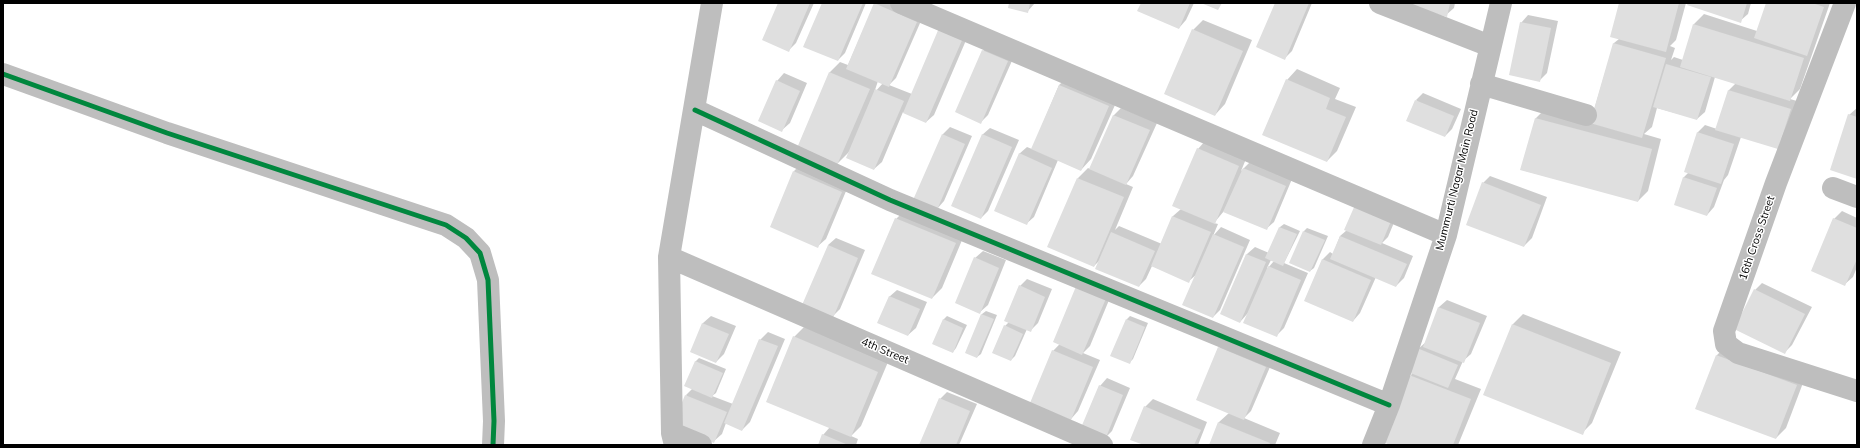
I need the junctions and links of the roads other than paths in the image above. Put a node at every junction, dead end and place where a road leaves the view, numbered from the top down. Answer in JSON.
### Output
{"nodes":[{"id":1,"x":712,"y":3,"type":"edge"},
{"id":2,"x":901,"y":3,"type":"edge"},
{"id":3,"x":1380,"y":3,"type":"edge"},
{"id":4,"x":1501,"y":3,"type":"edge"},
{"id":5,"x":1845,"y":3,"type":"edge"},
{"id":6,"x":1490,"y":46,"type":"junction"},
{"id":7,"x":3,"y":74,"type":"edge"},
{"id":8,"x":1481,"y":84,"type":"junction"},
{"id":9,"x":695,"y":110,"type":"junction"},
{"id":10,"x":1586,"y":115,"type":"dead end"},
{"id":11,"x":1833,"y":188,"type":"dead end"},
{"id":12,"x":1857,"y":197,"type":"edge"},
{"id":13,"x":1446,"y":235,"type":"junction"},
{"id":14,"x":669,"y":257,"type":"junction"},
{"id":15,"x":1857,"y":391,"type":"edge"},
{"id":16,"x":1389,"y":405,"type":"junction"},
{"id":17,"x":674,"y":439,"type":"edge"},
{"id":18,"x":493,"y":445,"type":"edge"},
{"id":19,"x":701,"y":445,"type":"edge"},
{"id":20,"x":1102,"y":445,"type":"edge"},
{"id":21,"x":1373,"y":445,"type":"edge"}],
"edges":[{"from":1,"to":9,"type":"street"},
{"from":2,"to":13,"type":"street"},
{"from":3,"to":6,"type":"street"},
{"from":4,"to":6,"type":"street","name":"Mummurti Nagar Main Road"},
{"from":5,"to":15,"type":"street","name":"16th Cross Street"},
{"from":6,"to":8,"type":"street","name":"Mummurti Nagar Main Road"},
{"from":7,"to":18,"type":"street"},
{"from":8,"to":10,"type":"street"},
{"from":8,"to":13,"type":"street","name":"Mummurti Nagar Main Road"},
{"from":9,"to":14,"type":"street"},
{"from":9,"to":16,"type":"street"},
{"from":11,"to":12,"type":"street"},
{"from":13,"to":16,"type":"street","name":"Mummurti Nagar Main Road"},
{"from":14,"to":17,"type":"street"},
{"from":14,"to":20,"type":"street","name":"4th Street"},
{"from":16,"to":21,"type":"street","name":"Mummurti Nagar Main Road"},
{"from":17,"to":19,"type":"street"}]}
